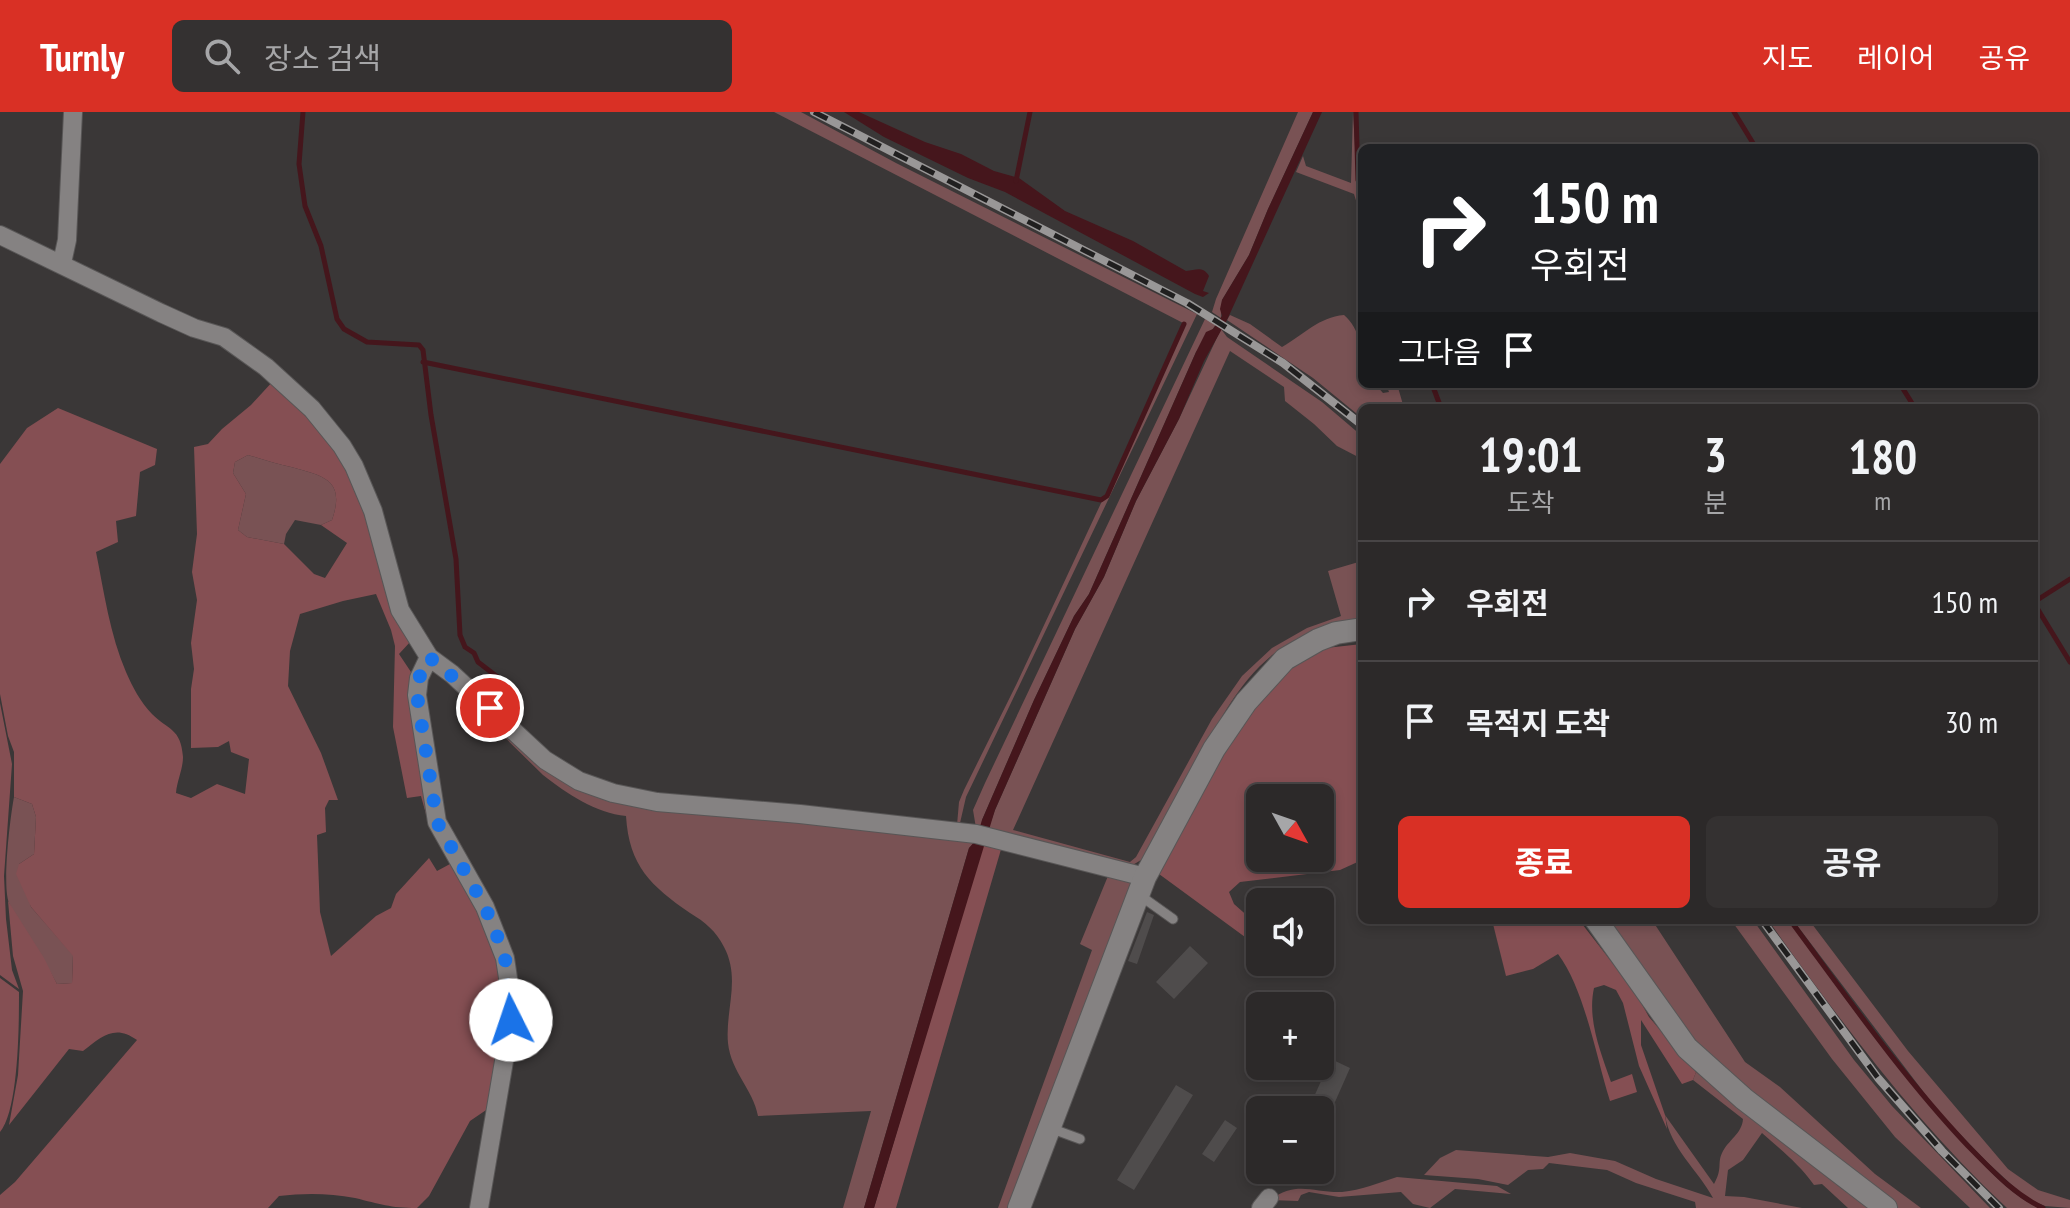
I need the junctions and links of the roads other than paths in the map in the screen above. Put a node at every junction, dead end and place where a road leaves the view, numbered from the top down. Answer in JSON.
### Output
{"nodes":[{"id":1,"x":73,"y":112,"type":"edge"},
{"id":2,"x":0,"y":235,"type":"edge"},
{"id":3,"x":62,"y":263,"type":"junction"},
{"id":4,"x":1358,"y":630,"type":"edge"},
{"id":5,"x":429,"y":657,"type":"junction"},
{"id":6,"x":1142,"y":885,"type":"junction"},
{"id":7,"x":1173,"y":919,"type":"dead end"},
{"id":8,"x":1599,"y":924,"type":"edge"},
{"id":9,"x":1050,"y":1128,"type":"junction"},
{"id":10,"x":1080,"y":1139,"type":"dead end"},
{"id":11,"x":479,"y":1208,"type":"edge"},
{"id":12,"x":1019,"y":1208,"type":"edge"},
{"id":13,"x":1886,"y":1208,"type":"edge"}],
"edges":[{"from":1,"to":3,"type":"street"},
{"from":2,"to":3,"type":"street"},
{"from":3,"to":5,"type":"street"},
{"from":4,"to":6,"type":"street"},
{"from":5,"to":6,"type":"street"},
{"from":5,"to":11,"type":"street"},
{"from":6,"to":7,"type":"lane"},
{"from":6,"to":9,"type":"street"},
{"from":8,"to":13,"type":"street"},
{"from":9,"to":10,"type":"lane"},
{"from":9,"to":12,"type":"street"}]}
